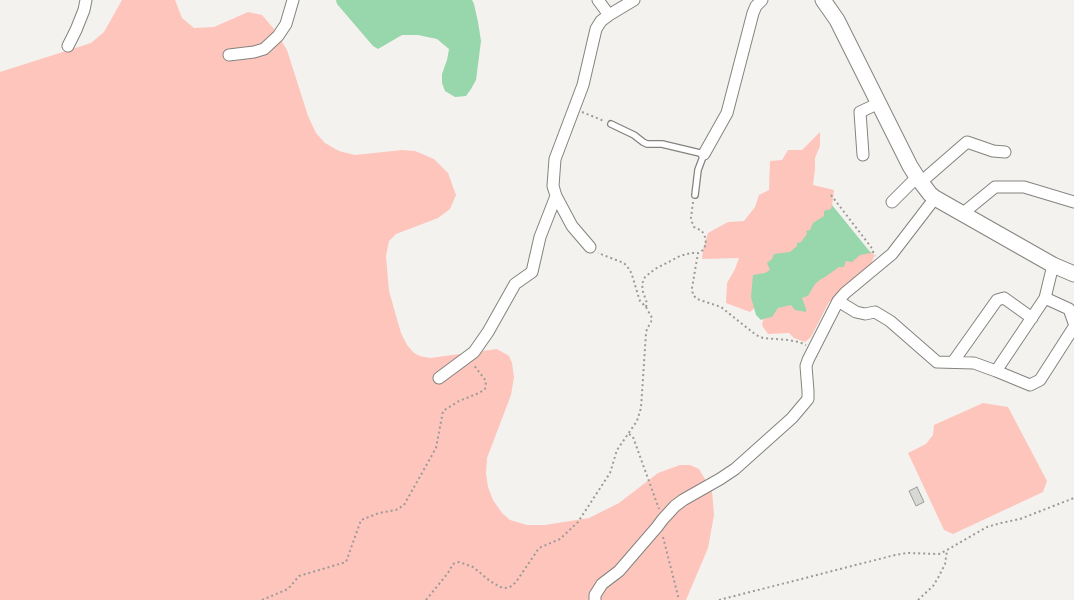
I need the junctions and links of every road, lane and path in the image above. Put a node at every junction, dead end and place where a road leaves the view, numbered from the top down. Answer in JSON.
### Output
{"nodes":[{"id":1,"x":86,"y":0,"type":"edge"},
{"id":2,"x":294,"y":0,"type":"edge"},
{"id":3,"x":598,"y":0,"type":"edge"},
{"id":4,"x":634,"y":0,"type":"edge"},
{"id":5,"x":762,"y":0,"type":"edge"},
{"id":6,"x":823,"y":0,"type":"edge"},
{"id":7,"x":609,"y":15,"type":"junction"},
{"id":8,"x":68,"y":46,"type":"dead end"},
{"id":9,"x":229,"y":55,"type":"dead end"},
{"id":10,"x":879,"y":103,"type":"junction"},
{"id":11,"x":574,"y":108,"type":"junction"},
{"id":12,"x":611,"y":124,"type":"joint"},
{"id":13,"x":1004,"y":152,"type":"dead end"},
{"id":14,"x":704,"y":154,"type":"junction"},
{"id":15,"x":863,"y":155,"type":"dead end"},
{"id":16,"x":919,"y":180,"type":"junction"},
{"id":17,"x":831,"y":195,"type":"dead end"},
{"id":18,"x":556,"y":196,"type":"junction"},
{"id":19,"x":695,"y":196,"type":"joint"},
{"id":20,"x":935,"y":198,"type":"junction"},
{"id":21,"x":892,"y":202,"type":"dead end"},
{"id":22,"x":1074,"y":202,"type":"edge"},
{"id":23,"x":962,"y":214,"type":"junction"},
{"id":24,"x":590,"y":247,"type":"joint"},
{"id":25,"x":698,"y":253,"type":"junction"},
{"id":26,"x":879,"y":265,"type":"junction"},
{"id":27,"x":1053,"y":265,"type":"junction"},
{"id":28,"x":1074,"y":274,"type":"edge"},
{"id":29,"x":1045,"y":298,"type":"junction"},
{"id":30,"x":838,"y":301,"type":"junction"},
{"id":31,"x":646,"y":307,"type":"junction"},
{"id":32,"x":1032,"y":318,"type":"junction"},
{"id":33,"x":1074,"y":323,"type":"edge"},
{"id":34,"x":1072,"y":335,"type":"edge"},
{"id":35,"x":813,"y":348,"type":"junction"},
{"id":36,"x":467,"y":356,"type":"junction"},
{"id":37,"x":953,"y":362,"type":"junction"},
{"id":38,"x":996,"y":371,"type":"junction"},
{"id":39,"x":439,"y":378,"type":"dead end"},
{"id":40,"x":629,"y":434,"type":"junction"},
{"id":41,"x":1074,"y":498,"type":"edge"},
{"id":42,"x":660,"y":523,"type":"junction"},
{"id":43,"x":947,"y":550,"type":"junction"},
{"id":44,"x":262,"y":600,"type":"edge"},
{"id":45,"x":426,"y":600,"type":"edge"},
{"id":46,"x":595,"y":600,"type":"edge"},
{"id":47,"x":679,"y":600,"type":"edge"},
{"id":48,"x":719,"y":600,"type":"edge"},
{"id":49,"x":918,"y":600,"type":"edge"}],
"edges":[{"from":1,"to":8,"type":"street"},
{"from":2,"to":9,"type":"street"},
{"from":3,"to":7,"type":"street"},
{"from":4,"to":7,"type":"street"},
{"from":5,"to":14,"type":"street"},
{"from":6,"to":10,"type":"street"},
{"from":7,"to":11,"type":"street"},
{"from":10,"to":15,"type":"street"},
{"from":10,"to":16,"type":"street"},
{"from":11,"to":12,"type":"path"},
{"from":11,"to":18,"type":"street"},
{"from":12,"to":14,"type":"lane"},
{"from":13,"to":16,"type":"street"},
{"from":14,"to":19,"type":"lane"},
{"from":16,"to":20,"type":"street"},
{"from":16,"to":21,"type":"street"},
{"from":17,"to":26,"type":"path"},
{"from":18,"to":24,"type":"street"},
{"from":18,"to":36,"type":"street"},
{"from":19,"to":25,"type":"path"},
{"from":20,"to":23,"type":"street"},
{"from":20,"to":26,"type":"street"},
{"from":22,"to":23,"type":"street"},
{"from":23,"to":27,"type":"street"},
{"from":24,"to":31,"type":"path"},
{"from":25,"to":31,"type":"path"},
{"from":25,"to":35,"type":"path"},
{"from":26,"to":30,"type":"street"},
{"from":27,"to":28,"type":"street"},
{"from":27,"to":29,"type":"street"},
{"from":29,"to":32,"type":"street"},
{"from":29,"to":33,"type":"street"},
{"from":30,"to":35,"type":"street"},
{"from":30,"to":37,"type":"street"},
{"from":31,"to":40,"type":"path"},
{"from":32,"to":37,"type":"street"},
{"from":32,"to":38,"type":"street"},
{"from":34,"to":38,"type":"street"},
{"from":35,"to":42,"type":"street"},
{"from":36,"to":39,"type":"street"},
{"from":36,"to":44,"type":"path"},
{"from":37,"to":38,"type":"street"},
{"from":40,"to":42,"type":"path"},
{"from":40,"to":45,"type":"path"},
{"from":41,"to":43,"type":"path"},
{"from":42,"to":46,"type":"street"},
{"from":42,"to":47,"type":"path"},
{"from":43,"to":48,"type":"path"},
{"from":43,"to":49,"type":"path"}]}
